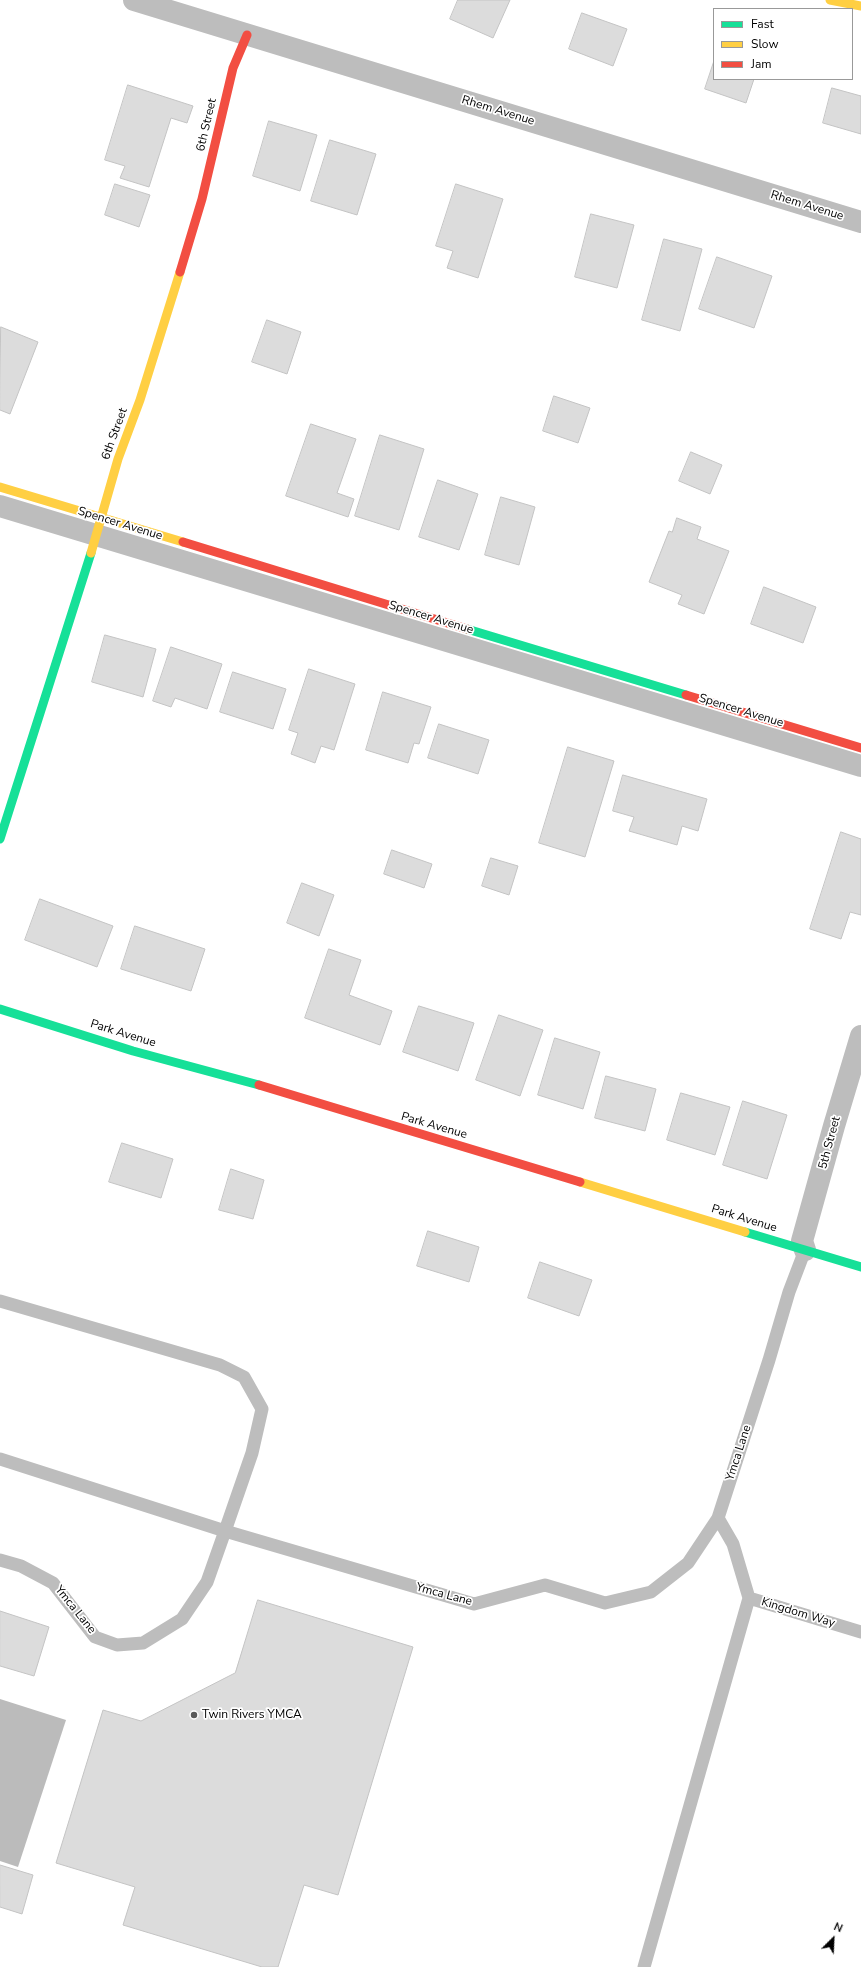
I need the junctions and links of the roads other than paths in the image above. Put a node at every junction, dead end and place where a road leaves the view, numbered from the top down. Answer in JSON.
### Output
{"nodes":[{"id":1,"x":134,"y":0,"type":"edge"},
{"id":2,"x":830,"y":0,"type":"edge"},
{"id":3,"x":861,"y":6,"type":"edge"},
{"id":4,"x":248,"y":35,"type":"junction"},
{"id":5,"x":861,"y":222,"type":"edge"},
{"id":6,"x":0,"y":487,"type":"edge"},
{"id":7,"x":0,"y":506,"type":"edge"},
{"id":8,"x":99,"y":527,"type":"junction"},
{"id":9,"x":861,"y":748,"type":"edge"},
{"id":10,"x":861,"y":766,"type":"edge"},
{"id":11,"x":0,"y":840,"type":"edge"},
{"id":12,"x":0,"y":1009,"type":"edge"},
{"id":13,"x":861,"y":1036,"type":"edge"},
{"id":14,"x":805,"y":1250,"type":"junction"},
{"id":15,"x":861,"y":1267,"type":"edge"},
{"id":16,"x":0,"y":1301,"type":"edge"},
{"id":17,"x":0,"y":1459,"type":"edge"},
{"id":18,"x":718,"y":1518,"type":"junction"},
{"id":19,"x":225,"y":1531,"type":"junction"},
{"id":20,"x":0,"y":1560,"type":"edge"},
{"id":21,"x":749,"y":1598,"type":"junction"},
{"id":22,"x":861,"y":1632,"type":"edge"},
{"id":23,"x":644,"y":1967,"type":"edge"}],
"edges":[{"from":1,"to":4,"type":"street","name":"Rhem Avenue"},
{"from":2,"to":3,"type":"street"},
{"from":4,"to":5,"type":"street","name":"Rhem Avenue"},
{"from":4,"to":8,"type":"street","name":"6th Street"},
{"from":6,"to":8,"type":"street","name":"Spencer Avenue"},
{"from":7,"to":8,"type":"street","name":"Spencer Avenue"},
{"from":8,"to":9,"type":"street","name":"Spencer Avenue"},
{"from":8,"to":10,"type":"street","name":"Spencer Avenue"},
{"from":8,"to":11,"type":"street","name":"6th Street"},
{"from":12,"to":14,"type":"street","name":"Park Avenue"},
{"from":13,"to":14,"type":"street","name":"5th Street"},
{"from":14,"to":15,"type":"street","name":"Park Avenue"},
{"from":14,"to":18,"type":"lane","name":"Ymca Lane"},
{"from":16,"to":19,"type":"lane"},
{"from":17,"to":19,"type":"lane"},
{"from":18,"to":19,"type":"lane","name":"Ymca Lane"},
{"from":18,"to":21,"type":"lane","name":"Kingdom Way"},
{"from":19,"to":20,"type":"lane","name":"Ymca Lane"},
{"from":21,"to":22,"type":"lane","name":"Kingdom Way"},
{"from":21,"to":23,"type":"lane"}]}
